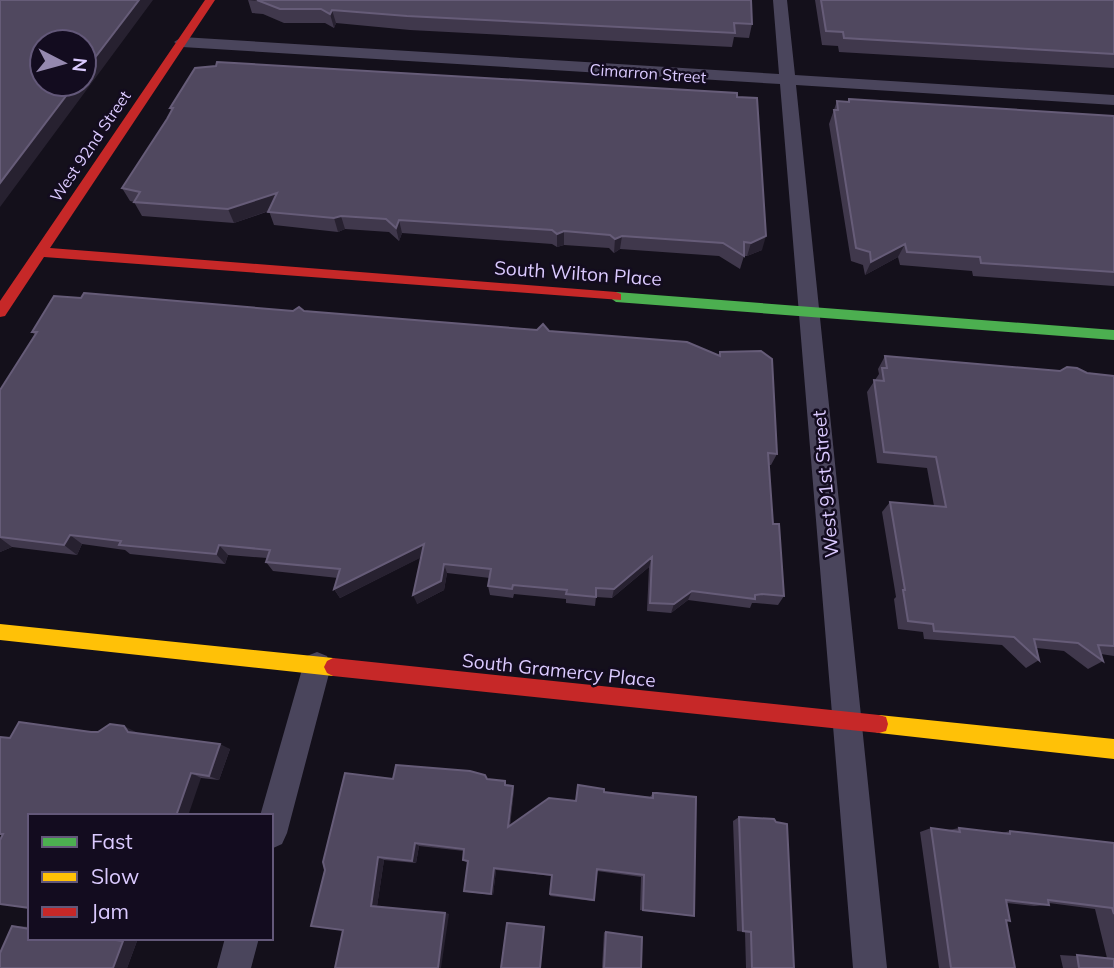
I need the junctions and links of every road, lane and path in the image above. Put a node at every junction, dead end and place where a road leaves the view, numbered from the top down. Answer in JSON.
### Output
{"nodes":[{"id":1,"x":210,"y":0,"type":"edge"},
{"id":2,"x":780,"y":0,"type":"edge"},
{"id":3,"x":182,"y":42,"type":"junction"},
{"id":4,"x":788,"y":82,"type":"junction"},
{"id":5,"x":1114,"y":100,"type":"edge"},
{"id":6,"x":39,"y":252,"type":"junction"},
{"id":7,"x":0,"y":312,"type":"edge"},
{"id":8,"x":810,"y":312,"type":"junction"},
{"id":9,"x":1114,"y":335,"type":"edge"},
{"id":10,"x":0,"y":632,"type":"edge"},
{"id":11,"x":317,"y":666,"type":"junction"},
{"id":12,"x":847,"y":722,"type":"junction"},
{"id":13,"x":1114,"y":749,"type":"edge"},
{"id":14,"x":273,"y":826,"type":"edge"},
{"id":15,"x":241,"y":940,"type":"edge"},
{"id":16,"x":234,"y":968,"type":"edge"},
{"id":17,"x":870,"y":968,"type":"edge"}],
"edges":[{"from":1,"to":3,"type":"street","name":"West 92nd Street"},
{"from":2,"to":4,"type":"street","name":"West 91st Street"},
{"from":3,"to":4,"type":"street","name":"Cimarron Street"},
{"from":3,"to":6,"type":"street","name":"West 92nd Street"},
{"from":4,"to":5,"type":"street","name":"Cimarron Street"},
{"from":4,"to":8,"type":"street","name":"West 91st Street"},
{"from":6,"to":7,"type":"street","name":"West 92nd Street"},
{"from":6,"to":8,"type":"street","name":"South Wilton Place"},
{"from":8,"to":9,"type":"street","name":"South Wilton Place"},
{"from":8,"to":12,"type":"street","name":"West 91st Street"},
{"from":10,"to":11,"type":"street","name":"South Gramercy Place"},
{"from":11,"to":12,"type":"street","name":"South Gramercy Place"},
{"from":11,"to":14,"type":"street"},
{"from":12,"to":13,"type":"street","name":"South Gramercy Place"},
{"from":12,"to":17,"type":"street","name":"West 91st Street"},
{"from":15,"to":16,"type":"street"}]}
